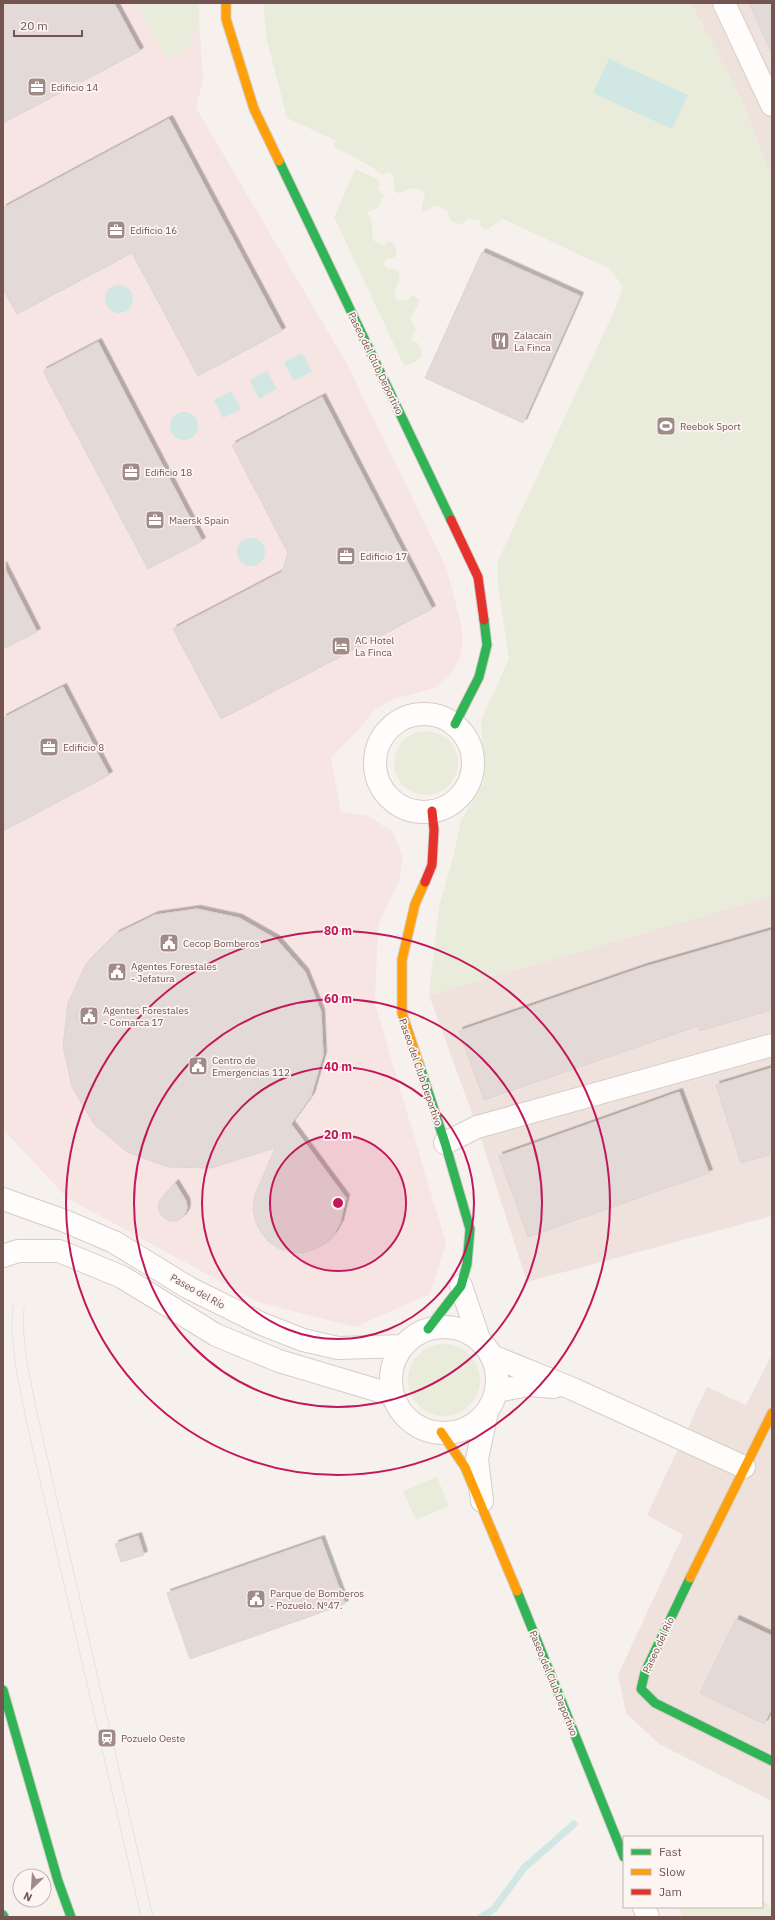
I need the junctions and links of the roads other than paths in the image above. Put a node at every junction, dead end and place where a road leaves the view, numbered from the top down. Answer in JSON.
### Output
{"nodes":[{"id":1,"x":226,"y":3,"type":"edge"},
{"id":2,"x":724,"y":3,"type":"edge"},
{"id":3,"x":772,"y":105,"type":"edge"},
{"id":4,"x":455,"y":724,"type":"junction"},
{"id":5,"x":432,"y":811,"type":"junction"},
{"id":6,"x":772,"y":1045,"type":"edge"},
{"id":7,"x":445,"y":1143,"type":"junction"},
{"id":8,"x":3,"y":1199,"type":"edge"},
{"id":9,"x":3,"y":1256,"type":"edge"},
{"id":10,"x":461,"y":1286,"type":"junction"},
{"id":11,"x":428,"y":1329,"type":"junction"},
{"id":12,"x":403,"y":1346,"type":"junction"},
{"id":13,"x":485,"y":1347,"type":"junction"},
{"id":14,"x":573,"y":1389,"type":"junction"},
{"id":15,"x":496,"y":1391,"type":"junction"},
{"id":16,"x":393,"y":1394,"type":"junction"},
{"id":17,"x":487,"y":1411,"type":"junction"},
{"id":18,"x":772,"y":1413,"type":"edge"},
{"id":19,"x":441,"y":1432,"type":"junction"},
{"id":20,"x":744,"y":1467,"type":"junction"},
{"id":21,"x":483,"y":1508,"type":"junction"},
{"id":22,"x":3,"y":1690,"type":"edge"},
{"id":23,"x":772,"y":1761,"type":"edge"},
{"id":24,"x":623,"y":1855,"type":"edge"},
{"id":25,"x":71,"y":1917,"type":"edge"}],
"edges":[{"from":1,"to":4,"type":"main road","name":"Paseo del Club Deportivo"},
{"from":2,"to":3,"type":"street"},
{"from":4,"to":5,"type":"street"},
{"from":4,"to":5,"type":"street"},
{"from":5,"to":7,"type":"main road","name":"Paseo del Club Deportivo"},
{"from":6,"to":7,"type":"street"},
{"from":7,"to":10,"type":"main road","name":"Paseo del Club Deportivo"},
{"from":8,"to":12,"type":"street","name":"Paseo del Río"},
{"from":9,"to":16,"type":"street"},
{"from":10,"to":11,"type":"main road","name":"Paseo del Club Deportivo"},
{"from":10,"to":13,"type":"street"},
{"from":11,"to":12,"type":"street"},
{"from":11,"to":13,"type":"street"},
{"from":12,"to":16,"type":"street"},
{"from":13,"to":14,"type":"street"},
{"from":13,"to":15,"type":"street"},
{"from":14,"to":15,"type":"street"},
{"from":14,"to":20,"type":"street"},
{"from":15,"to":17,"type":"street"},
{"from":16,"to":19,"type":"street"},
{"from":17,"to":19,"type":"street"},
{"from":17,"to":21,"type":"street","name":"Paseo del Club Deportivo"},
{"from":18,"to":20,"type":"main road","name":"Paseo del Río"},
{"from":19,"to":21,"type":"main road","name":"Paseo del Club Deportivo"},
{"from":20,"to":23,"type":"main road","name":"Paseo del Río"},
{"from":21,"to":24,"type":"main road","name":"Paseo del Club Deportivo"},
{"from":22,"to":25,"type":"main road"}]}
